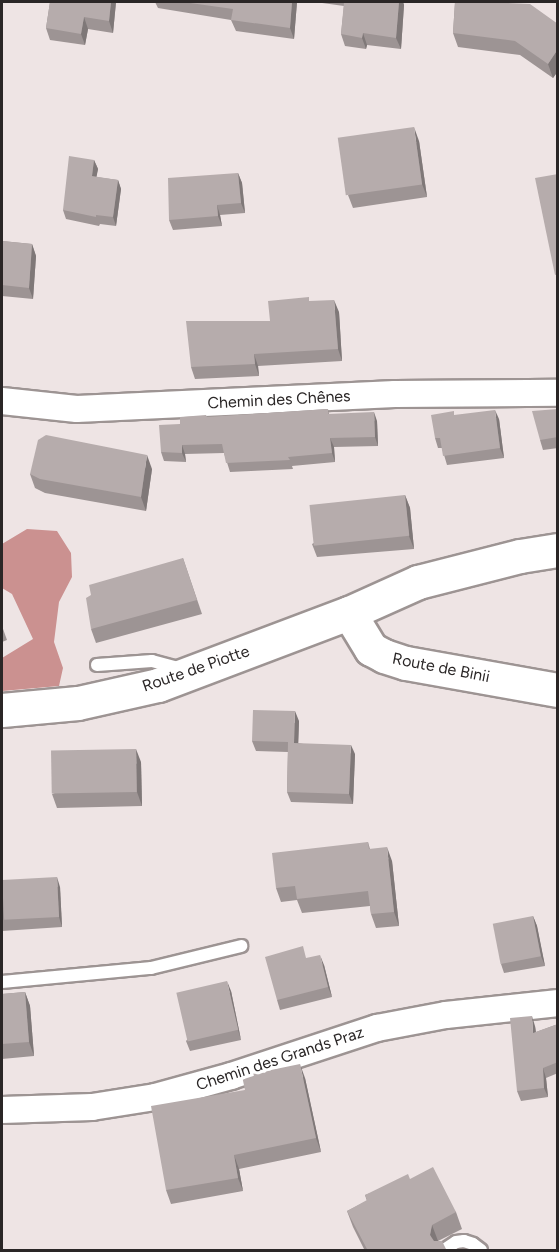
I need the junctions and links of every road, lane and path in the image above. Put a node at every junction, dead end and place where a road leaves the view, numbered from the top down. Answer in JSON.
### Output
{"nodes":[{"id":1,"x":558,"y":393,"type":"edge"},
{"id":2,"x":2,"y":401,"type":"edge"},
{"id":3,"x":558,"y":549,"type":"edge"},
{"id":4,"x":349,"y":613,"type":"junction"},
{"id":5,"x":97,"y":665,"type":"dead end"},
{"id":6,"x":194,"y":672,"type":"junction"},
{"id":7,"x":558,"y":690,"type":"edge"},
{"id":8,"x":2,"y":710,"type":"edge"},
{"id":9,"x":241,"y":946,"type":"dead end"},
{"id":10,"x":2,"y":982,"type":"edge"},
{"id":11,"x":558,"y":1002,"type":"edge"},
{"id":12,"x":2,"y":1110,"type":"edge"},
{"id":13,"x":444,"y":1251,"type":"edge"},
{"id":14,"x":481,"y":1251,"type":"edge"}],
"edges":[{"from":1,"to":2,"type":"street","name":"Chemin des Chênes"},
{"from":3,"to":4,"type":"street"},
{"from":4,"to":6,"type":"street","name":"Route de Piotte"},
{"from":4,"to":7,"type":"street","name":"Route de Binii"},
{"from":5,"to":6,"type":"lane"},
{"from":6,"to":8,"type":"street","name":"Route de Piotte"},
{"from":9,"to":10,"type":"lane"},
{"from":11,"to":12,"type":"street","name":"Chemin des Grands Praz"},
{"from":13,"to":14,"type":"lane"}]}
